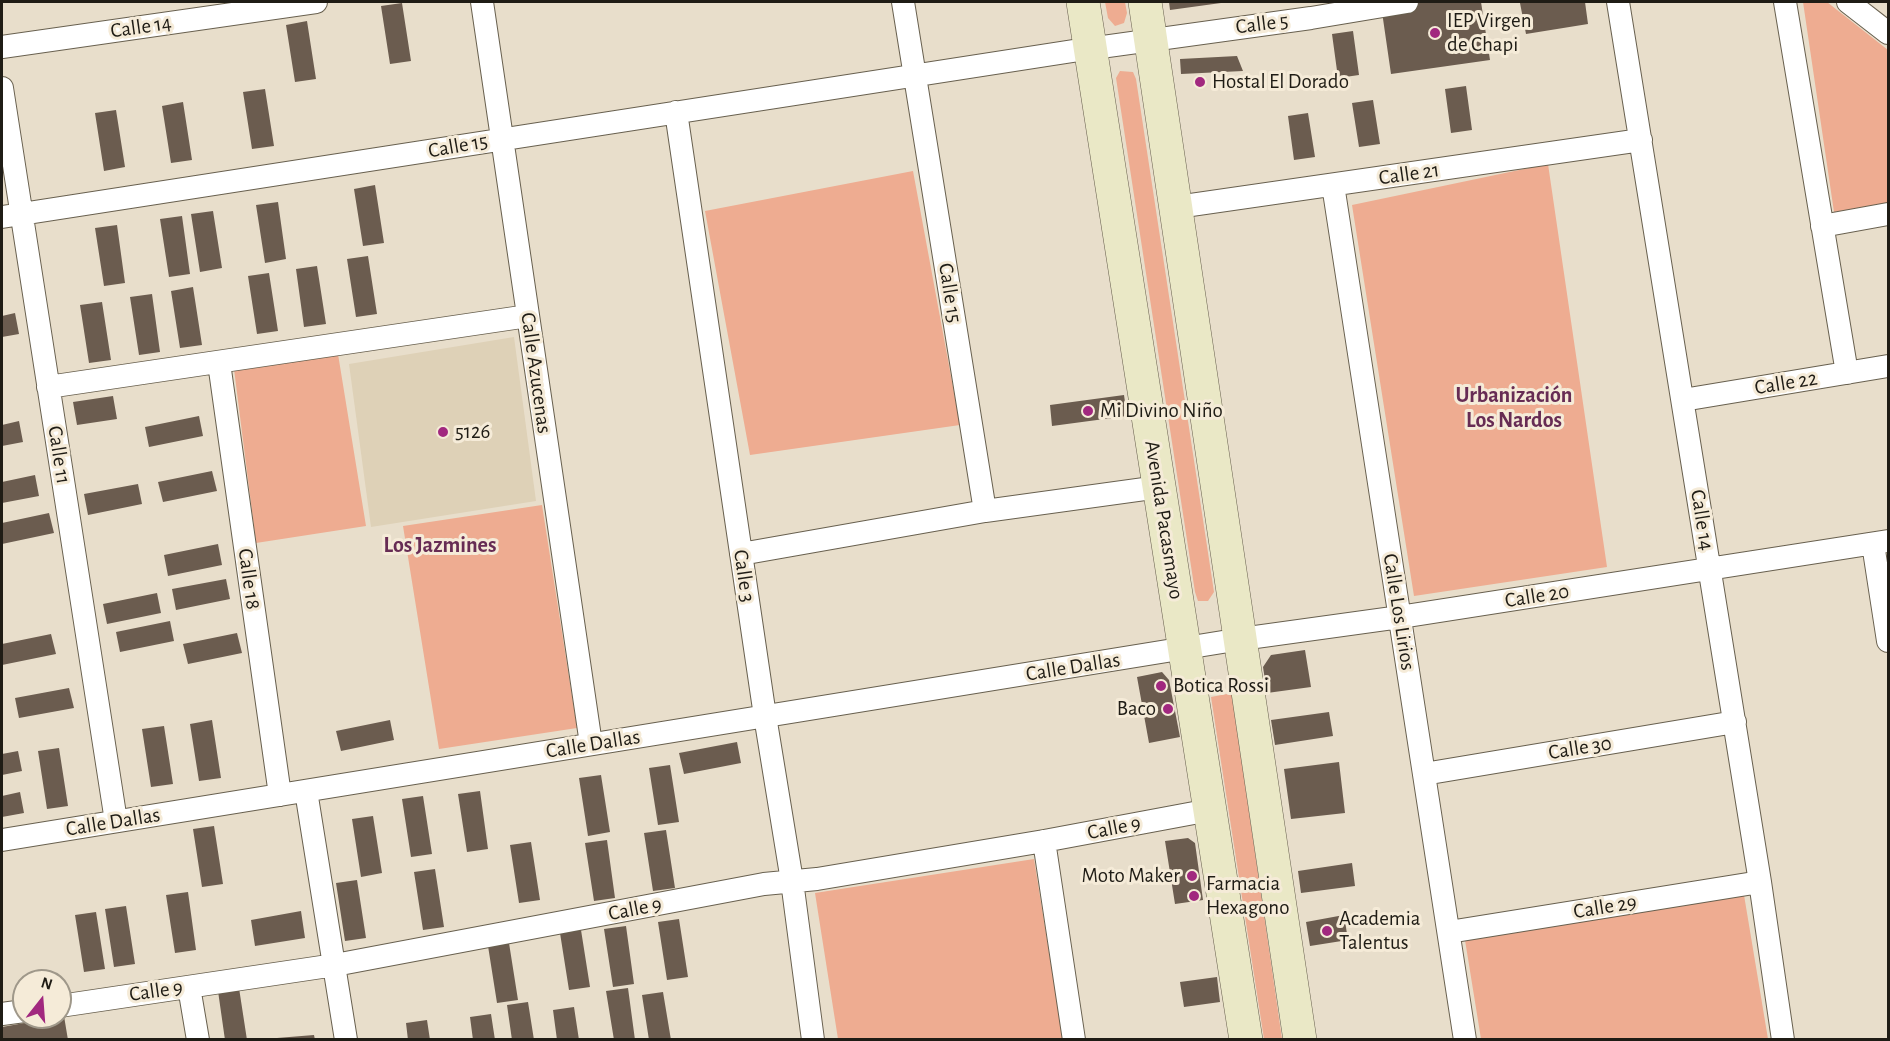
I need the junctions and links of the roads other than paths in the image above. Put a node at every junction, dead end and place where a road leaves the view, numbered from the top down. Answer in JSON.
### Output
{"nodes":[{"id":1,"x":316,"y":2,"type":"edge"},
{"id":2,"x":482,"y":2,"type":"edge"},
{"id":3,"x":903,"y":2,"type":"edge"},
{"id":4,"x":1083,"y":2,"type":"edge"},
{"id":5,"x":1145,"y":2,"type":"edge"},
{"id":6,"x":1407,"y":2,"type":"edge"},
{"id":7,"x":1618,"y":2,"type":"edge"},
{"id":8,"x":1785,"y":2,"type":"edge"},
{"id":9,"x":1848,"y":2,"type":"edge"},
{"id":10,"x":1888,"y":33,"type":"edge"},
{"id":11,"x":1152,"y":38,"type":"junction"},
{"id":12,"x":2,"y":47,"type":"edge"},
{"id":13,"x":1090,"y":48,"type":"junction"},
{"id":14,"x":915,"y":75,"type":"junction"},
{"id":15,"x":2,"y":88,"type":"edge"},
{"id":16,"x":675,"y":112,"type":"junction"},
{"id":17,"x":502,"y":139,"type":"junction"},
{"id":18,"x":1641,"y":140,"type":"junction"},
{"id":19,"x":1333,"y":184,"type":"junction"},
{"id":20,"x":1177,"y":207,"type":"junction"},
{"id":21,"x":1888,"y":214,"type":"edge"},
{"id":22,"x":11,"y":215,"type":"edge"},
{"id":23,"x":1822,"y":226,"type":"junction"},
{"id":24,"x":528,"y":316,"type":"junction"},
{"id":25,"x":219,"y":363,"type":"junction"},
{"id":26,"x":1888,"y":366,"type":"edge"},
{"id":27,"x":1847,"y":373,"type":"junction"},
{"id":28,"x":48,"y":387,"type":"junction"},
{"id":29,"x":1683,"y":400,"type":"junction"},
{"id":30,"x":1159,"y":487,"type":"junction"},
{"id":31,"x":985,"y":512,"type":"junction"},
{"id":32,"x":1881,"y":542,"type":"edge"},
{"id":33,"x":741,"y":554,"type":"junction"},
{"id":34,"x":1710,"y":569,"type":"junction"},
{"id":35,"x":1400,"y":617,"type":"junction"},
{"id":36,"x":1241,"y":639,"type":"junction"},
{"id":37,"x":1888,"y":641,"type":"edge"},
{"id":38,"x":1184,"y":649,"type":"junction"},
{"id":39,"x":765,"y":716,"type":"junction"},
{"id":40,"x":1735,"y":722,"type":"junction"},
{"id":41,"x":591,"y":744,"type":"junction"},
{"id":42,"x":1424,"y":774,"type":"junction"},
{"id":43,"x":306,"y":791,"type":"junction"},
{"id":44,"x":280,"y":795,"type":"junction"},
{"id":45,"x":1209,"y":810,"type":"junction"},
{"id":46,"x":116,"y":821,"type":"junction"},
{"id":47,"x":2,"y":840,"type":"edge"},
{"id":48,"x":1044,"y":842,"type":"junction"},
{"id":49,"x":792,"y":881,"type":"junction"},
{"id":50,"x":1760,"y":882,"type":"junction"},
{"id":51,"x":1449,"y":932,"type":"junction"},
{"id":52,"x":335,"y":965,"type":"junction"},
{"id":53,"x":189,"y":987,"type":"junction"},
{"id":54,"x":72,"y":1004,"type":"edge"},
{"id":55,"x":198,"y":1040,"type":"edge"},
{"id":56,"x":346,"y":1040,"type":"edge"},
{"id":57,"x":813,"y":1040,"type":"edge"},
{"id":58,"x":1074,"y":1040,"type":"edge"},
{"id":59,"x":1246,"y":1040,"type":"edge"},
{"id":60,"x":1300,"y":1040,"type":"edge"},
{"id":61,"x":1465,"y":1040,"type":"edge"},
{"id":62,"x":1783,"y":1040,"type":"edge"}],
"edges":[{"from":1,"to":12,"type":"street","name":"Calle 14"},
{"from":2,"to":17,"type":"street","name":"Calle Azucenas"},
{"from":3,"to":14,"type":"street","name":"Calle 15"},
{"from":4,"to":13,"type":"main road","name":"Avenida Pacasmayo"},
{"from":5,"to":11,"type":"main road"},
{"from":6,"to":11,"type":"street","name":"Calle 5"},
{"from":7,"to":18,"type":"street","name":"Calle 14"},
{"from":8,"to":23,"type":"street"},
{"from":9,"to":10,"type":"street"},
{"from":11,"to":13,"type":"street","name":"Calle 15"},
{"from":11,"to":20,"type":"main road"},
{"from":13,"to":14,"type":"street","name":"Calle 15"},
{"from":13,"to":30,"type":"main road","name":"Avenida Pacasmayo"},
{"from":14,"to":16,"type":"street","name":"Calle 15"},
{"from":14,"to":31,"type":"street","name":"Calle 15"},
{"from":15,"to":22,"type":"street","name":"Calle 11"},
{"from":16,"to":17,"type":"street","name":"Calle 15"},
{"from":16,"to":33,"type":"street","name":"Calle 3"},
{"from":17,"to":22,"type":"street","name":"Calle 15"},
{"from":17,"to":24,"type":"street","name":"Calle Azucenas"},
{"from":18,"to":19,"type":"street","name":"Calle 21"},
{"from":18,"to":29,"type":"street","name":"Calle 14"},
{"from":19,"to":20,"type":"street","name":"Calle 21"},
{"from":19,"to":35,"type":"street","name":"Calle Los Lirios"},
{"from":20,"to":36,"type":"main road"},
{"from":21,"to":23,"type":"street"},
{"from":22,"to":28,"type":"street","name":"Calle 11"},
{"from":23,"to":27,"type":"street"},
{"from":24,"to":25,"type":"street"},
{"from":24,"to":41,"type":"street","name":"Calle Azucenas"},
{"from":25,"to":28,"type":"street"},
{"from":25,"to":44,"type":"street","name":"Calle 18"},
{"from":26,"to":27,"type":"street","name":"Calle 22"},
{"from":27,"to":29,"type":"street","name":"Calle 22"},
{"from":28,"to":46,"type":"street","name":"Calle 11"},
{"from":29,"to":34,"type":"street","name":"Calle 14"},
{"from":30,"to":31,"type":"street"},
{"from":30,"to":38,"type":"main road","name":"Avenida Pacasmayo"},
{"from":31,"to":33,"type":"street"},
{"from":32,"to":34,"type":"street","name":"Calle 20"},
{"from":32,"to":37,"type":"street"},
{"from":33,"to":39,"type":"street","name":"Calle 3"},
{"from":34,"to":35,"type":"street","name":"Calle 20"},
{"from":34,"to":40,"type":"street","name":"Calle 14"},
{"from":35,"to":36,"type":"street","name":"Calle 20"},
{"from":35,"to":42,"type":"street","name":"Calle Los Lirios"},
{"from":36,"to":38,"type":"street","name":"Calle 20"},
{"from":36,"to":60,"type":"main road"},
{"from":38,"to":39,"type":"street","name":"Calle Dallas"},
{"from":38,"to":45,"type":"main road","name":"Avenida Pacasmayo"},
{"from":39,"to":41,"type":"street","name":"Calle Dallas"},
{"from":39,"to":49,"type":"street","name":"Calle 3"},
{"from":40,"to":42,"type":"street","name":"Calle 30"},
{"from":40,"to":50,"type":"street","name":"Calle 14"},
{"from":41,"to":43,"type":"street","name":"Calle Dallas"},
{"from":42,"to":51,"type":"street","name":"Calle Los Lirios"},
{"from":43,"to":44,"type":"street","name":"Calle Dallas"},
{"from":43,"to":52,"type":"street"},
{"from":44,"to":46,"type":"street","name":"Calle Dallas"},
{"from":45,"to":48,"type":"street","name":"Calle 9"},
{"from":45,"to":59,"type":"main road","name":"Avenida Pacasmayo"},
{"from":46,"to":47,"type":"street","name":"Calle Dallas"},
{"from":48,"to":49,"type":"street","name":"Calle 9"},
{"from":48,"to":58,"type":"street"},
{"from":49,"to":52,"type":"street","name":"Calle 9"},
{"from":49,"to":57,"type":"street","name":"Calle 3"},
{"from":50,"to":51,"type":"street","name":"Calle 29"},
{"from":50,"to":62,"type":"street","name":"Calle 14"},
{"from":51,"to":61,"type":"street","name":"Calle Los Lirios"},
{"from":52,"to":53,"type":"street","name":"Calle 9"},
{"from":52,"to":56,"type":"street"},
{"from":53,"to":54,"type":"street","name":"Calle 9"},
{"from":53,"to":55,"type":"street"}]}
